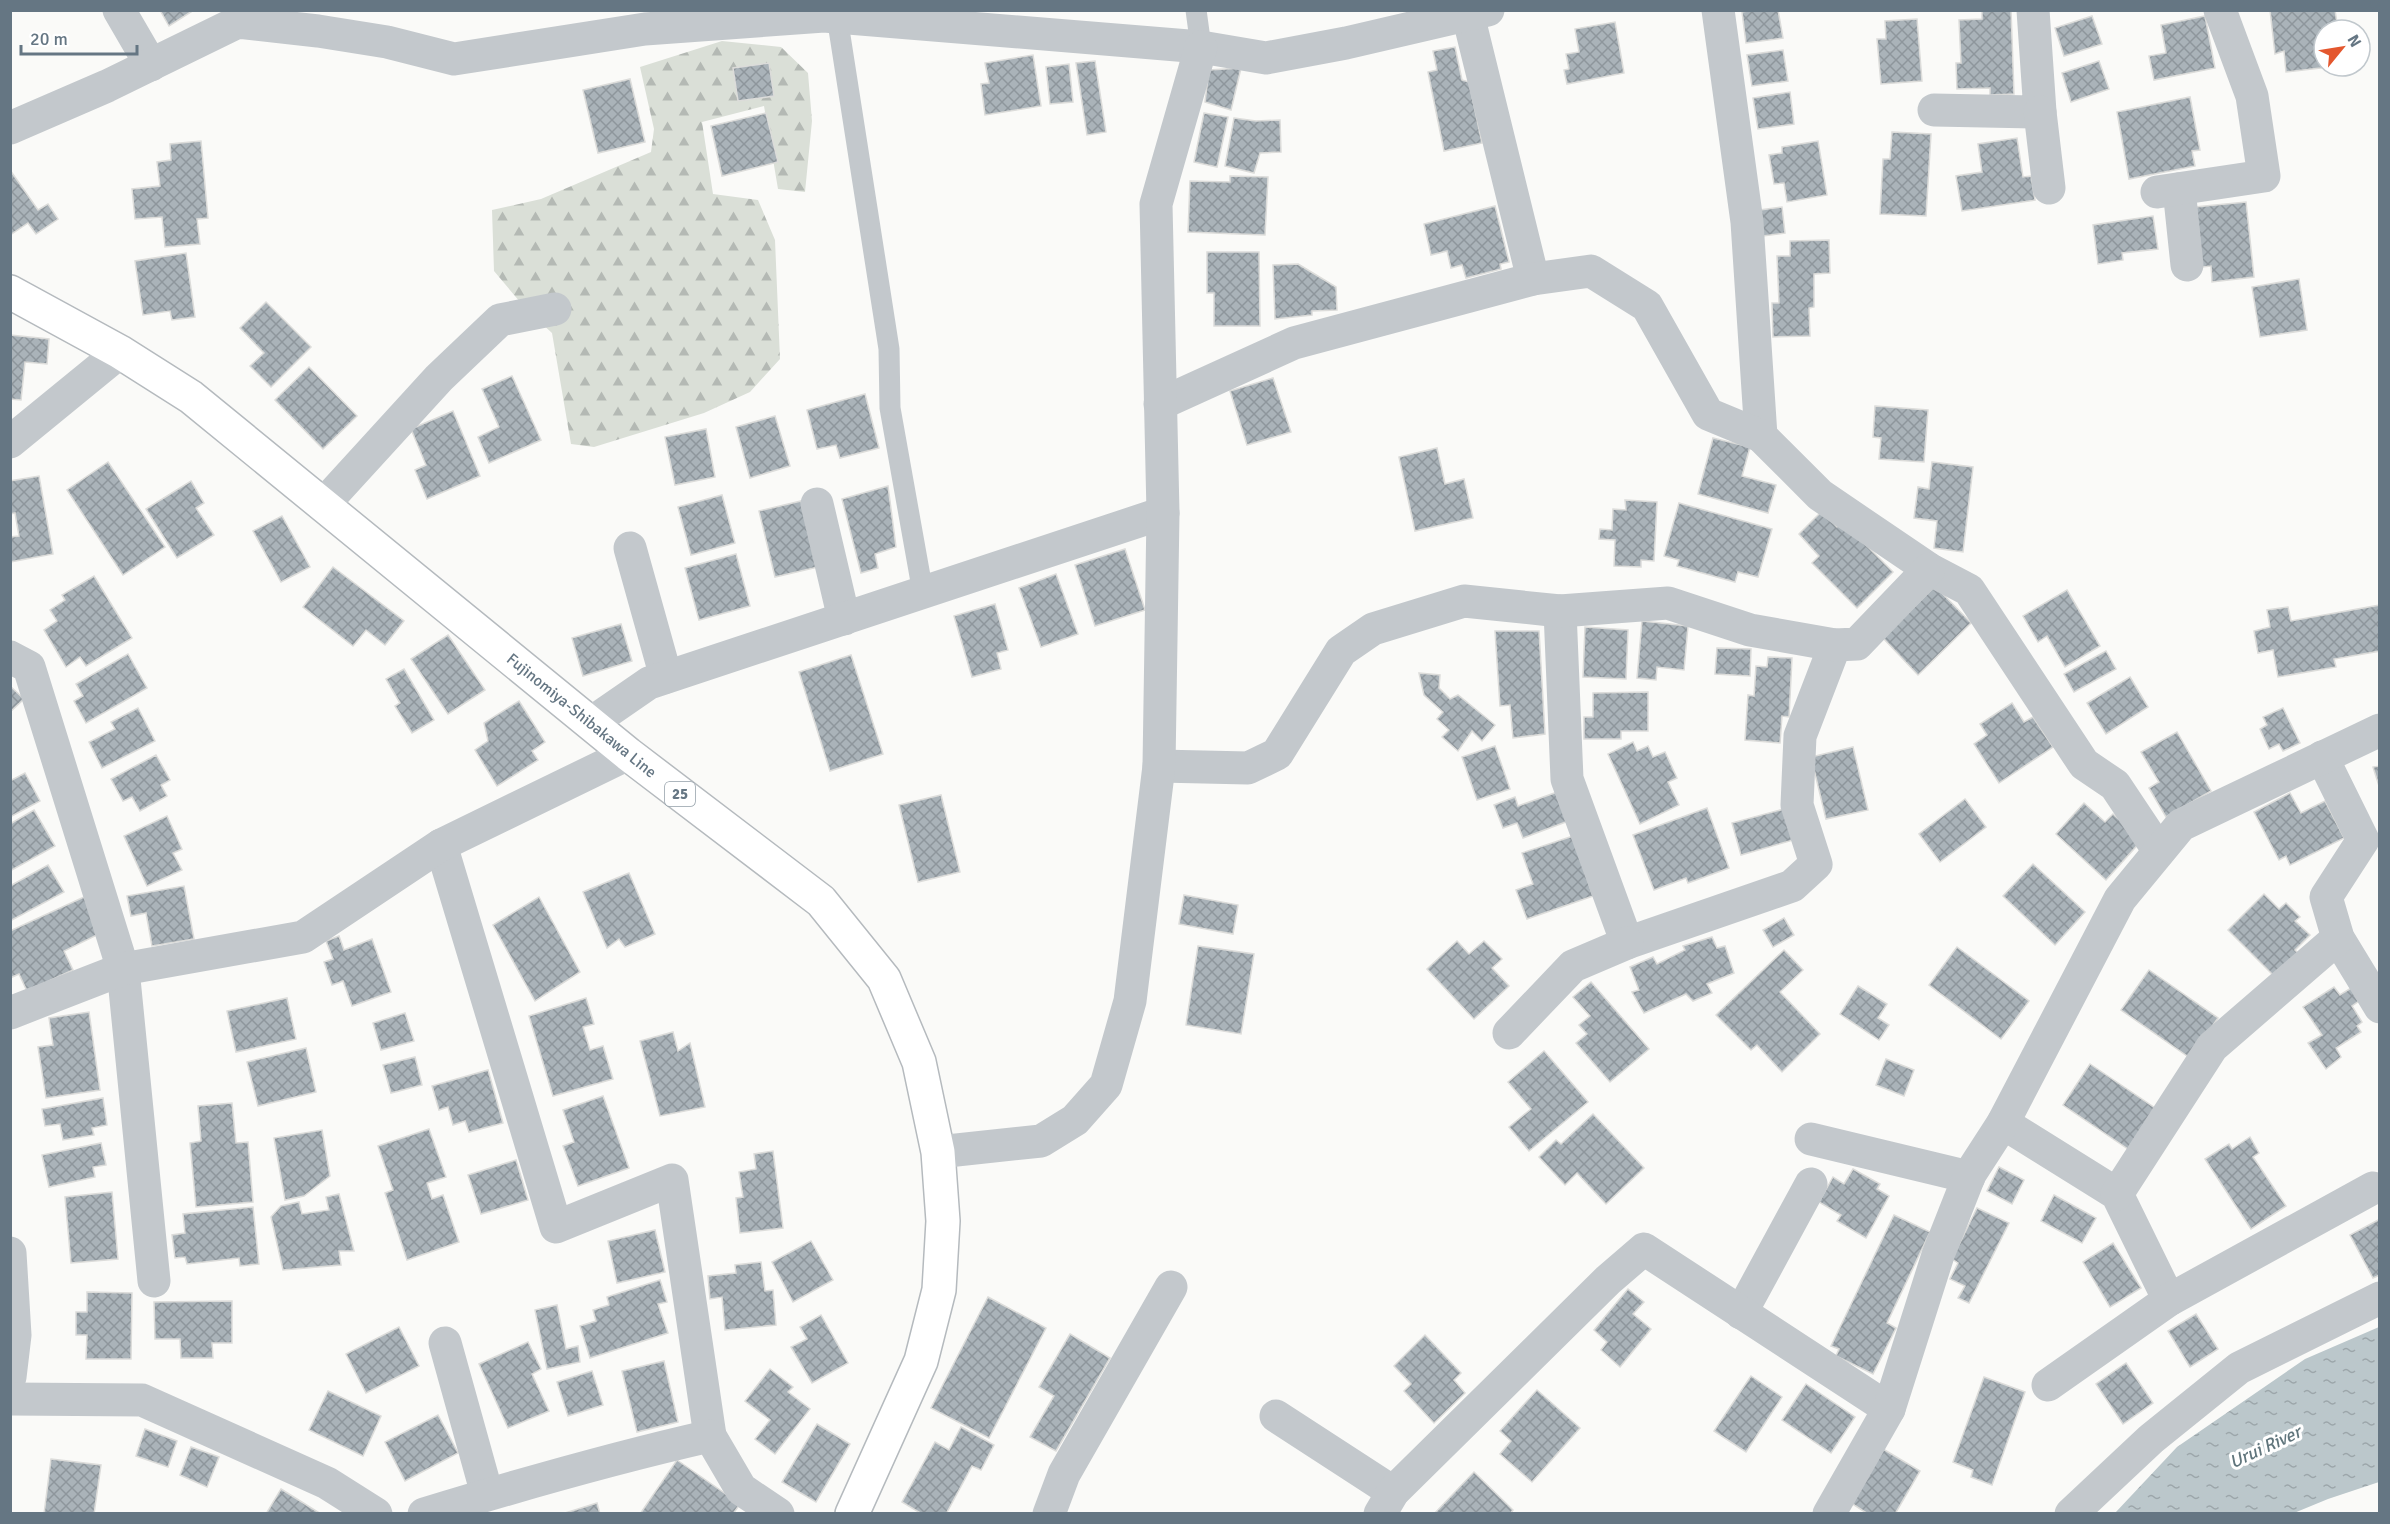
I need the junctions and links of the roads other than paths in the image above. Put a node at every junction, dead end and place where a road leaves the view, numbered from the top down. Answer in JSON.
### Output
{"nodes":[{"id":1,"x":119,"y":10,"type":"edge"},
{"id":2,"x":1196,"y":10,"type":"edge"},
{"id":3,"x":1718,"y":10,"type":"edge"},
{"id":4,"x":2033,"y":10,"type":"edge"},
{"id":5,"x":2220,"y":10,"type":"edge"},
{"id":6,"x":1478,"y":13,"type":"edge"},
{"id":7,"x":836,"y":14,"type":"edge"},
{"id":8,"x":751,"y":16,"type":"edge"},
{"id":9,"x":1201,"y":47,"type":"junction"},
{"id":10,"x":151,"y":65,"type":"junction"},
{"id":11,"x":1934,"y":110,"type":"dead end"},
{"id":12,"x":2040,"y":112,"type":"junction"},
{"id":13,"x":10,"y":128,"type":"edge"},
{"id":14,"x":2049,"y":188,"type":"dead end"},
{"id":15,"x":2187,"y":265,"type":"dead end"},
{"id":16,"x":1533,"y":279,"type":"junction"},
{"id":17,"x":10,"y":292,"type":"edge"},
{"id":18,"x":555,"y":309,"type":"dead end"},
{"id":19,"x":120,"y":352,"type":"junction"},
{"id":20,"x":1160,"y":404,"type":"junction"},
{"id":21,"x":1761,"y":436,"type":"junction"},
{"id":22,"x":10,"y":442,"type":"edge"},
{"id":23,"x":817,"y":504,"type":"dead end"},
{"id":24,"x":323,"y":505,"type":"junction"},
{"id":25,"x":1163,"y":513,"type":"junction"},
{"id":26,"x":630,"y":548,"type":"dead end"},
{"id":27,"x":1929,"y":570,"type":"junction"},
{"id":28,"x":923,"y":593,"type":"junction"},
{"id":29,"x":1560,"y":611,"type":"junction"},
{"id":30,"x":844,"y":619,"type":"junction"},
{"id":31,"x":1835,"y":645,"type":"junction"},
{"id":32,"x":10,"y":657,"type":"edge"},
{"id":33,"x":666,"y":677,"type":"junction"},
{"id":34,"x":591,"y":723,"type":"junction"},
{"id":35,"x":2379,"y":730,"type":"edge"},
{"id":36,"x":628,"y":754,"type":"junction"},
{"id":37,"x":2322,"y":757,"type":"junction"},
{"id":38,"x":1159,"y":766,"type":"junction"},
{"id":39,"x":441,"y":845,"type":"junction"},
{"id":40,"x":2159,"y":851,"type":"junction"},
{"id":41,"x":2338,"y":939,"type":"junction"},
{"id":42,"x":1627,"y":943,"type":"junction"},
{"id":43,"x":123,"y":969,"type":"junction"},
{"id":44,"x":2379,"y":1007,"type":"edge"},
{"id":45,"x":10,"y":1012,"type":"edge"},
{"id":46,"x":1509,"y":1033,"type":"dead end"},
{"id":47,"x":2003,"y":1124,"type":"junction"},
{"id":48,"x":1811,"y":1139,"type":"dead end"},
{"id":49,"x":938,"y":1152,"type":"junction"},
{"id":50,"x":1969,"y":1177,"type":"junction"},
{"id":51,"x":1811,"y":1184,"type":"dead end"},
{"id":52,"x":2373,"y":1188,"type":"dead end"},
{"id":53,"x":2117,"y":1194,"type":"junction"},
{"id":54,"x":10,"y":1252,"type":"edge"},
{"id":55,"x":154,"y":1281,"type":"dead end"},
{"id":56,"x":1171,"y":1287,"type":"dead end"},
{"id":57,"x":2379,"y":1298,"type":"edge"},
{"id":58,"x":2169,"y":1300,"type":"junction"},
{"id":59,"x":1742,"y":1313,"type":"junction"},
{"id":60,"x":445,"y":1344,"type":"dead end"},
{"id":61,"x":10,"y":1377,"type":"edge"},
{"id":62,"x":2048,"y":1385,"type":"dead end"},
{"id":63,"x":10,"y":1399,"type":"edge"},
{"id":64,"x":1889,"y":1409,"type":"junction"},
{"id":65,"x":1276,"y":1416,"type":"dead end"},
{"id":66,"x":710,"y":1436,"type":"junction"},
{"id":67,"x":487,"y":1494,"type":"junction"},
{"id":68,"x":1386,"y":1503,"type":"edge"},
{"id":69,"x":858,"y":1512,"type":"edge"},
{"id":70,"x":376,"y":1514,"type":"edge"},
{"id":71,"x":424,"y":1514,"type":"edge"},
{"id":72,"x":778,"y":1514,"type":"edge"},
{"id":73,"x":1048,"y":1514,"type":"edge"},
{"id":74,"x":1829,"y":1514,"type":"edge"},
{"id":75,"x":2071,"y":1514,"type":"edge"}],
"edges":[{"from":1,"to":10,"type":"street"},
{"from":2,"to":9,"type":"lane"},
{"from":3,"to":21,"type":"street"},
{"from":4,"to":12,"type":"street"},
{"from":5,"to":15,"type":"street"},
{"from":6,"to":9,"type":"street"},
{"from":6,"to":16,"type":"street"},
{"from":7,"to":8,"type":"street"},
{"from":7,"to":9,"type":"street"},
{"from":7,"to":28,"type":"lane"},
{"from":8,"to":10,"type":"street"},
{"from":9,"to":20,"type":"street"},
{"from":10,"to":13,"type":"street"},
{"from":11,"to":12,"type":"street"},
{"from":12,"to":14,"type":"street"},
{"from":16,"to":20,"type":"street"},
{"from":16,"to":21,"type":"street"},
{"from":17,"to":19,"type":"main road","name":"Fujinomiya-Shibakawa Line","number":"25"},
{"from":18,"to":24,"type":"street"},
{"from":19,"to":22,"type":"street"},
{"from":19,"to":24,"type":"main road","name":"Fujinomiya-Shibakawa Line","number":"25"},
{"from":20,"to":25,"type":"street"},
{"from":21,"to":27,"type":"street"},
{"from":23,"to":30,"type":"street"},
{"from":24,"to":34,"type":"main road","name":"Fujinomiya-Shibakawa Line","number":"25"},
{"from":25,"to":28,"type":"street"},
{"from":25,"to":38,"type":"street"},
{"from":26,"to":33,"type":"street"},
{"from":27,"to":31,"type":"street"},
{"from":27,"to":40,"type":"street"},
{"from":28,"to":30,"type":"street"},
{"from":29,"to":31,"type":"street"},
{"from":29,"to":38,"type":"street"},
{"from":29,"to":42,"type":"street"},
{"from":30,"to":33,"type":"street"},
{"from":31,"to":42,"type":"street"},
{"from":32,"to":43,"type":"street"},
{"from":33,"to":34,"type":"street"},
{"from":34,"to":36,"type":"main road","name":"Fujinomiya-Shibakawa Line","number":"25"},
{"from":35,"to":37,"type":"street"},
{"from":36,"to":39,"type":"street"},
{"from":36,"to":49,"type":"main road","name":"Fujinomiya-Shibakawa Line","number":"25"},
{"from":37,"to":40,"type":"street"},
{"from":37,"to":41,"type":"street"},
{"from":38,"to":49,"type":"street"},
{"from":39,"to":43,"type":"street"},
{"from":39,"to":66,"type":"street"},
{"from":40,"to":47,"type":"street"},
{"from":41,"to":44,"type":"street"},
{"from":41,"to":53,"type":"street"},
{"from":42,"to":46,"type":"street"},
{"from":43,"to":45,"type":"street"},
{"from":43,"to":55,"type":"street"},
{"from":47,"to":50,"type":"street"},
{"from":47,"to":53,"type":"street"},
{"from":48,"to":50,"type":"street"},
{"from":49,"to":69,"type":"main road","name":"Fujinomiya-Shibakawa Line","number":"25"},
{"from":50,"to":64,"type":"street"},
{"from":51,"to":59,"type":"street"},
{"from":52,"to":58,"type":"street"},
{"from":53,"to":58,"type":"street"},
{"from":54,"to":61,"type":"street"},
{"from":56,"to":73,"type":"street"},
{"from":57,"to":75,"type":"street"},
{"from":58,"to":62,"type":"street"},
{"from":59,"to":64,"type":"street"},
{"from":59,"to":68,"type":"street"},
{"from":60,"to":67,"type":"street"},
{"from":63,"to":70,"type":"street"},
{"from":64,"to":74,"type":"street"},
{"from":65,"to":68,"type":"street"},
{"from":66,"to":67,"type":"street"},
{"from":66,"to":72,"type":"street"},
{"from":67,"to":71,"type":"street"}]}
